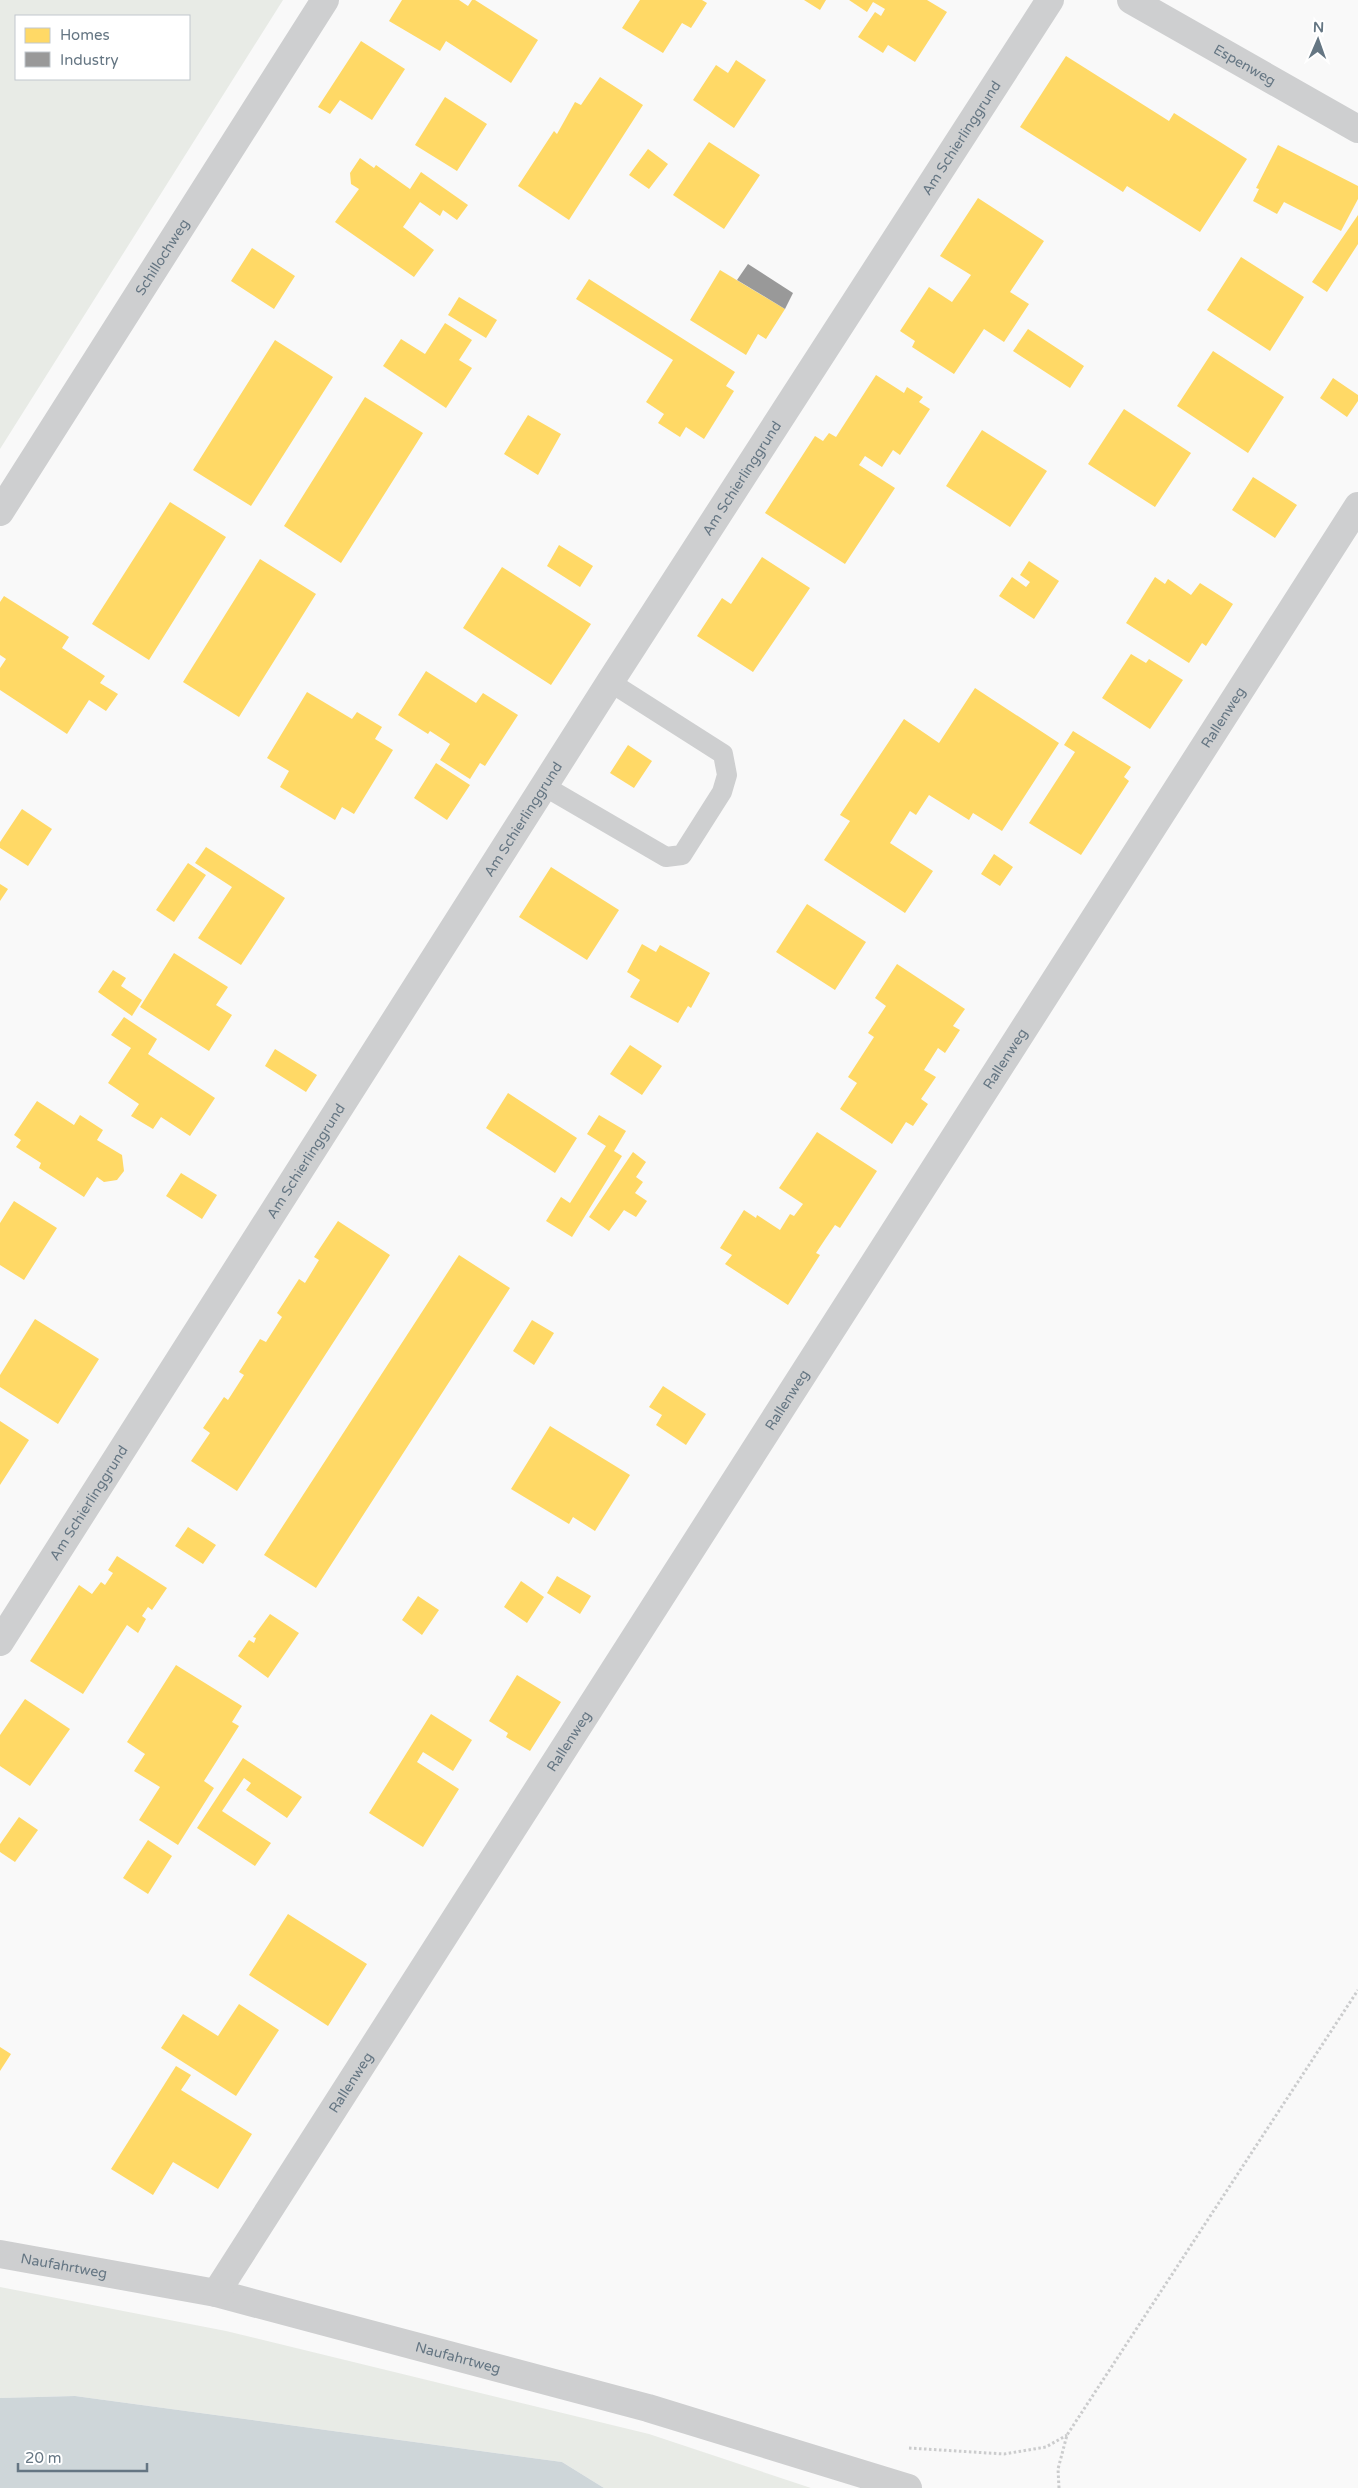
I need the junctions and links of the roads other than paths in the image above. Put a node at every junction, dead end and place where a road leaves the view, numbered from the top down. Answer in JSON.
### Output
{"nodes":[{"id":1,"x":325,"y":0,"type":"edge"},
{"id":2,"x":1050,"y":0,"type":"edge"},
{"id":3,"x":1131,"y":0,"type":"edge"},
{"id":4,"x":1358,"y":129,"type":"edge"},
{"id":5,"x":1358,"y":506,"type":"edge"},
{"id":6,"x":0,"y":512,"type":"edge"},
{"id":7,"x":610,"y":682,"type":"junction"},
{"id":8,"x":544,"y":786,"type":"junction"},
{"id":9,"x":0,"y":1642,"type":"edge"},
{"id":10,"x":0,"y":2254,"type":"edge"},
{"id":11,"x":216,"y":2293,"type":"junction"},
{"id":12,"x":908,"y":2488,"type":"edge"}],
"edges":[{"from":1,"to":6,"type":"street","name":"Schillochweg"},
{"from":2,"to":7,"type":"street","name":"Am Schierlinggrund"},
{"from":3,"to":4,"type":"street","name":"Espenweg"},
{"from":5,"to":11,"type":"street","name":"Rallenweg"},
{"from":7,"to":8,"type":"street","name":"Am Schierlinggrund"},
{"from":7,"to":8,"type":"lane"},
{"from":8,"to":9,"type":"street","name":"Am Schierlinggrund"},
{"from":10,"to":11,"type":"street","name":"Naufahrtweg"},
{"from":11,"to":12,"type":"street","name":"Naufahrtweg"}]}
